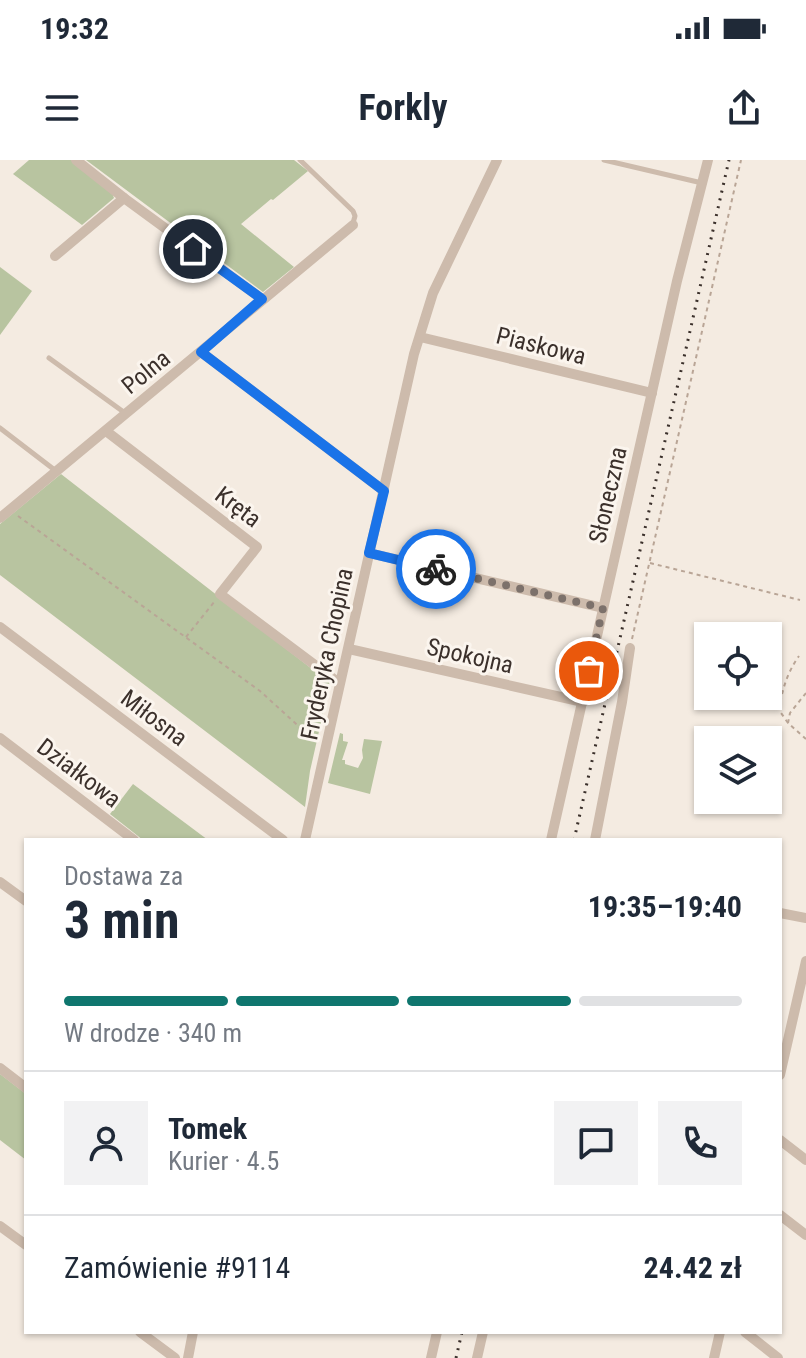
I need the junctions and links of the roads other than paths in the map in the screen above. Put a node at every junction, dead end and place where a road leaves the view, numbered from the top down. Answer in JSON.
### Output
{"nodes":[{"id":1,"x":76,"y":160,"type":"edge"},
{"id":2,"x":300,"y":160,"type":"edge"},
{"id":3,"x":497,"y":160,"type":"edge"},
{"id":4,"x":604,"y":160,"type":"edge"},
{"id":5,"x":708,"y":160,"type":"edge"},
{"id":6,"x":703,"y":183,"type":"junction"},
{"id":7,"x":124,"y":198,"type":"junction"},
{"id":8,"x":353,"y":225,"type":"joint"},
{"id":9,"x":55,"y":256,"type":"dead end"},
{"id":10,"x":262,"y":299,"type":"junction"},
{"id":11,"x":420,"y":337,"type":"junction"},
{"id":12,"x":201,"y":352,"type":"junction"},
{"id":13,"x":49,"y":358,"type":"dead end"},
{"id":14,"x":652,"y":393,"type":"junction"},
{"id":15,"x":126,"y":414,"type":"junction"},
{"id":16,"x":0,"y":428,"type":"edge"},
{"id":17,"x":106,"y":431,"type":"junction"},
{"id":18,"x":57,"y":471,"type":"junction"},
{"id":19,"x":384,"y":491,"type":"junction"},
{"id":20,"x":0,"y":518,"type":"edge"},
{"id":21,"x":369,"y":553,"type":"junction"},
{"id":22,"x":603,"y":608,"type":"junction"},
{"id":23,"x":0,"y":627,"type":"edge"},
{"id":24,"x":630,"y":648,"type":"road end"},
{"id":25,"x":349,"y":649,"type":"junction"},
{"id":26,"x":339,"y":683,"type":"junction"},
{"id":27,"x":583,"y":702,"type":"junction"},
{"id":28,"x":0,"y":738,"type":"edge"},
{"id":29,"x":131,"y":838,"type":"edge"},
{"id":30,"x":280,"y":838,"type":"edge"},
{"id":31,"x":305,"y":838,"type":"edge"},
{"id":32,"x":551,"y":838,"type":"edge"},
{"id":33,"x":595,"y":838,"type":"edge"},
{"id":34,"x":0,"y":882,"type":"edge"},
{"id":35,"x":24,"y":900,"type":"edge"},
{"id":36,"x":782,"y":913,"type":"edge"},
{"id":37,"x":806,"y":918,"type":"edge"},
{"id":38,"x":806,"y":961,"type":"edge"},
{"id":39,"x":782,"y":1066,"type":"edge"},
{"id":40,"x":0,"y":1068,"type":"edge"},
{"id":41,"x":24,"y":1086,"type":"edge"},
{"id":42,"x":782,"y":1142,"type":"edge"},
{"id":43,"x":806,"y":1160,"type":"edge"},
{"id":44,"x":782,"y":1217,"type":"edge"},
{"id":45,"x":0,"y":1226,"type":"edge"},
{"id":46,"x":806,"y":1235,"type":"edge"},
{"id":47,"x":24,"y":1244,"type":"edge"},
{"id":48,"x":143,"y":1334,"type":"edge"},
{"id":49,"x":193,"y":1334,"type":"edge"},
{"id":50,"x":437,"y":1334,"type":"edge"},
{"id":51,"x":483,"y":1334,"type":"edge"},
{"id":52,"x":720,"y":1334,"type":"edge"},
{"id":53,"x":748,"y":1334,"type":"edge"},
{"id":54,"x":175,"y":1358,"type":"edge"},
{"id":55,"x":188,"y":1358,"type":"edge"},
{"id":56,"x":431,"y":1358,"type":"edge"},
{"id":57,"x":477,"y":1358,"type":"edge"},
{"id":58,"x":714,"y":1358,"type":"edge"},
{"id":59,"x":778,"y":1358,"type":"edge"}],
"edges":[{"from":1,"to":7,"type":"street"},
{"from":2,"to":8,"type":"lane"},
{"from":3,"to":11,"type":"street","name":"Fryderyka Chopina"},
{"from":4,"to":6,"type":"lane"},
{"from":5,"to":6,"type":"street","name":"Słoneczna"},
{"from":6,"to":14,"type":"street","name":"Słoneczna"},
{"from":7,"to":9,"type":"street"},
{"from":7,"to":10,"type":"street"},
{"from":8,"to":10,"type":"street","name":"Polna"},
{"from":10,"to":12,"type":"street","name":"Polna"},
{"from":11,"to":14,"type":"street","name":"Piaskowa"},
{"from":11,"to":19,"type":"street","name":"Fryderyka Chopina"},
{"from":12,"to":15,"type":"street","name":"Polna"},
{"from":12,"to":19,"type":"street"},
{"from":13,"to":15,"type":"lane"},
{"from":14,"to":22,"type":"street","name":"Słoneczna"},
{"from":15,"to":17,"type":"street","name":"Polna"},
{"from":16,"to":18,"type":"lane"},
{"from":17,"to":18,"type":"street","name":"Polna"},
{"from":17,"to":26,"type":"street","name":"Kręta"},
{"from":18,"to":20,"type":"street","name":"Polna"},
{"from":19,"to":21,"type":"street","name":"Fryderyka Chopina"},
{"from":21,"to":22,"type":"street"},
{"from":21,"to":25,"type":"street","name":"Fryderyka Chopina"},
{"from":22,"to":27,"type":"street","name":"Słoneczna"},
{"from":23,"to":30,"type":"street","name":"Miłosna"},
{"from":24,"to":33,"type":"street"},
{"from":25,"to":26,"type":"street","name":"Fryderyka Chopina"},
{"from":25,"to":27,"type":"street","name":"Spokojna"},
{"from":26,"to":31,"type":"street","name":"Fryderyka Chopina"},
{"from":27,"to":32,"type":"street","name":"Słoneczna"},
{"from":28,"to":29,"type":"street","name":"Działkowa"},
{"from":34,"to":35,"type":"street"},
{"from":36,"to":37,"type":"street"},
{"from":38,"to":39,"type":"street"},
{"from":40,"to":41,"type":"street"},
{"from":42,"to":43,"type":"street"},
{"from":44,"to":46,"type":"street"},
{"from":45,"to":47,"type":"street"},
{"from":48,"to":54,"type":"street"},
{"from":49,"to":55,"type":"street"},
{"from":50,"to":56,"type":"street"},
{"from":51,"to":57,"type":"street"},
{"from":52,"to":58,"type":"street"},
{"from":53,"to":59,"type":"street"}]}
